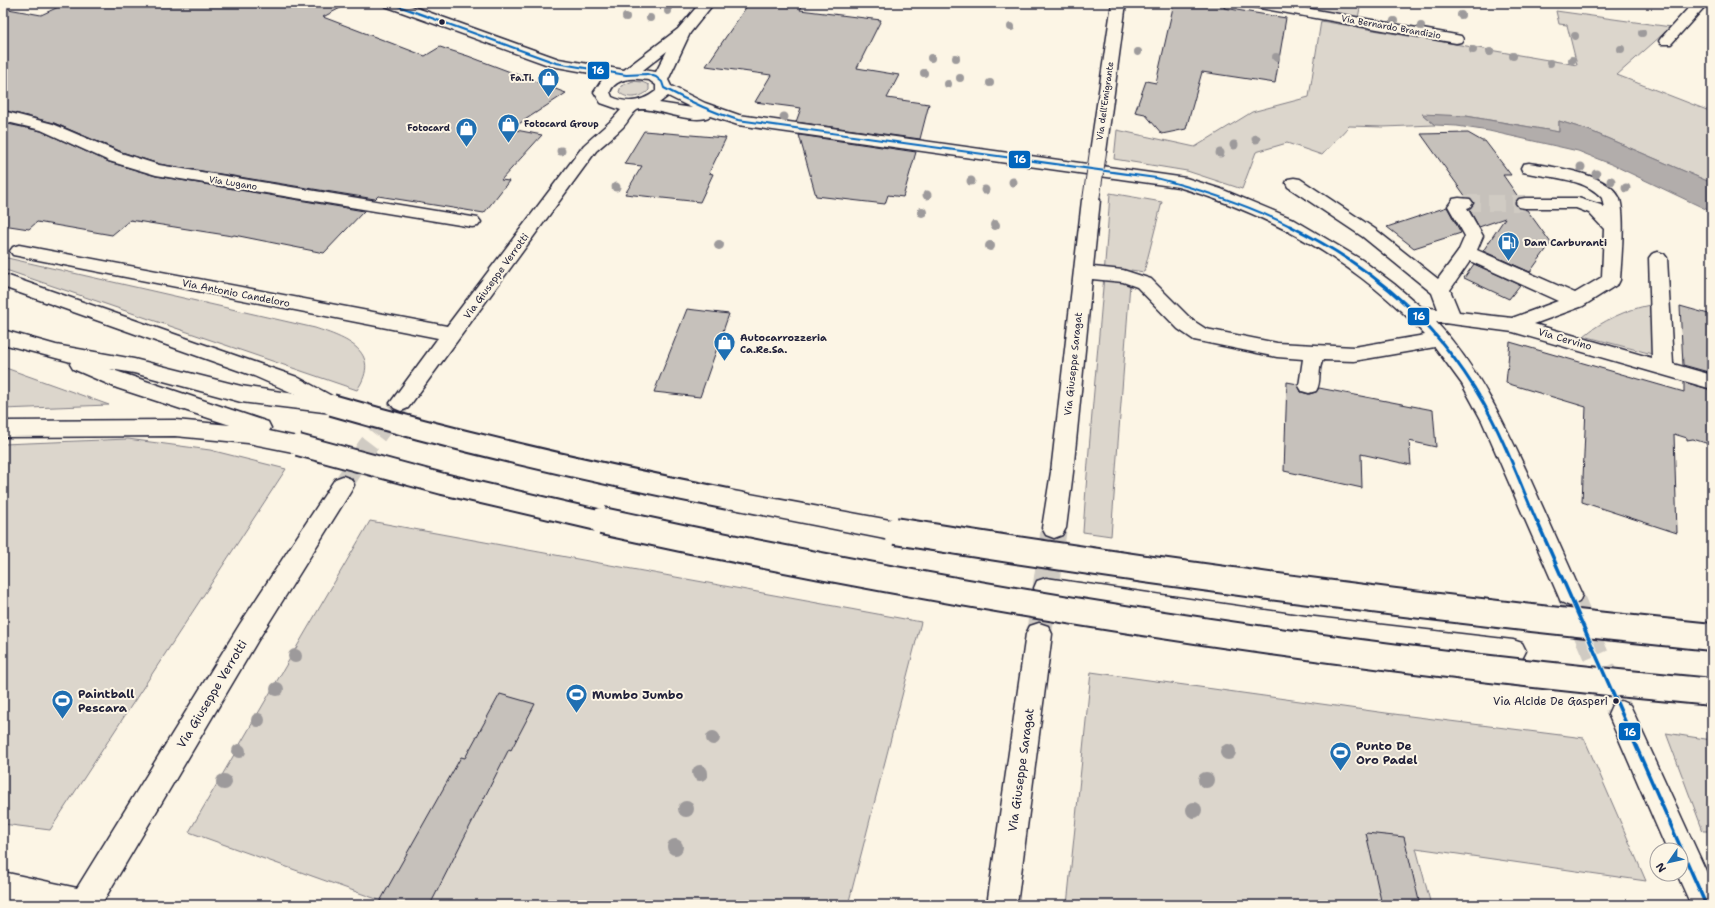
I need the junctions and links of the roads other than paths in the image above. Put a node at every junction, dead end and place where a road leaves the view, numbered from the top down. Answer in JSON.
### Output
{"nodes":[{"id":1,"x":390,"y":3,"type":"edge"},
{"id":2,"x":707,"y":3,"type":"edge"},
{"id":3,"x":1119,"y":3,"type":"edge"},
{"id":4,"x":1254,"y":3,"type":"edge"},
{"id":5,"x":1701,"y":3,"type":"edge"},
{"id":6,"x":683,"y":32,"type":"junction"},
{"id":7,"x":1456,"y":39,"type":"dead end"},
{"id":8,"x":1666,"y":41,"type":"dead end"},
{"id":9,"x":556,"y":63,"type":"junction"},
{"id":10,"x":627,"y":74,"type":"junction"},
{"id":11,"x":662,"y":84,"type":"junction"},
{"id":12,"x":638,"y":105,"type":"junction"},
{"id":13,"x":604,"y":106,"type":"junction"},
{"id":14,"x":720,"y":115,"type":"junction"},
{"id":15,"x":3,"y":116,"type":"edge"},
{"id":16,"x":590,"y":148,"type":"junction"},
{"id":17,"x":1530,"y":168,"type":"dead end"},
{"id":18,"x":1294,"y":183,"type":"dead end"},
{"id":19,"x":1091,"y":200,"type":"joint"},
{"id":20,"x":1464,"y":203,"type":"dead end"},
{"id":21,"x":1525,"y":203,"type":"tunnel mouth"},
{"id":22,"x":472,"y":222,"type":"dead end"},
{"id":23,"x":1612,"y":228,"type":"junction"},
{"id":24,"x":19,"y":251,"type":"dead end"},
{"id":25,"x":1467,"y":253,"type":"junction"},
{"id":26,"x":1658,"y":258,"type":"dead end"},
{"id":27,"x":1083,"y":272,"type":"junction"},
{"id":28,"x":3,"y":280,"type":"edge"},
{"id":29,"x":1440,"y":290,"type":"junction"},
{"id":30,"x":1576,"y":301,"type":"junction"},
{"id":31,"x":1414,"y":313,"type":"junction"},
{"id":32,"x":1451,"y":318,"type":"junction"},
{"id":33,"x":1513,"y":325,"type":"junction"},
{"id":34,"x":453,"y":334,"type":"junction"},
{"id":35,"x":3,"y":337,"type":"edge"},
{"id":36,"x":1440,"y":339,"type":"junction"},
{"id":37,"x":56,"y":352,"type":"junction"},
{"id":38,"x":1318,"y":353,"type":"junction"},
{"id":39,"x":1663,"y":368,"type":"junction"},
{"id":40,"x":1712,"y":382,"type":"edge"},
{"id":41,"x":1309,"y":386,"type":"dead end"},
{"id":42,"x":401,"y":403,"type":"tunnel mouth"},
{"id":43,"x":332,"y":406,"type":"junction"},
{"id":44,"x":3,"y":429,"type":"edge"},
{"id":45,"x":298,"y":445,"type":"junction"},
{"id":46,"x":343,"y":485,"type":"tunnel mouth"},
{"id":47,"x":1054,"y":528,"type":"tunnel mouth"},
{"id":48,"x":1046,"y":588,"type":"dead end"},
{"id":49,"x":1570,"y":595,"type":"tunnel mouth"},
{"id":50,"x":1040,"y":634,"type":"tunnel mouth"},
{"id":51,"x":1712,"y":637,"type":"edge"},
{"id":52,"x":1513,"y":651,"type":"dead end"},
{"id":53,"x":1712,"y":692,"type":"edge"},
{"id":54,"x":1622,"y":714,"type":"tunnel mouth"},
{"id":55,"x":3,"y":887,"type":"edge"},
{"id":56,"x":84,"y":905,"type":"edge"},
{"id":57,"x":1002,"y":905,"type":"edge"},
{"id":58,"x":1706,"y":905,"type":"edge"}],
"edges":[{"from":1,"to":9,"type":"main road"},
{"from":2,"to":6,"type":"main road"},
{"from":3,"to":19,"type":"main road","name":"Via dell'Emigrante","bridge":true},
{"from":4,"to":7,"type":"main road","name":"Via Bernardo Brandizio"},
{"from":5,"to":8,"type":"main road"},
{"from":6,"to":10,"type":"main road"},
{"from":6,"to":11,"type":"main road"},
{"from":9,"to":10,"type":"main road"},
{"from":9,"to":13,"type":"main road"},
{"from":10,"to":11,"type":"main road"},
{"from":10,"to":13,"type":"main road","name":"Via Giuseppe Verrotti"},
{"from":11,"to":12,"type":"main road","name":"Via Giuseppe Verrotti"},
{"from":11,"to":14,"type":"main road"},
{"from":12,"to":13,"type":"main road"},
{"from":12,"to":14,"type":"main road"},
{"from":12,"to":16,"type":"main road","name":"Via Giuseppe Verrotti"},
{"from":13,"to":16,"type":"main road","name":"Via Giuseppe Verrotti"},
{"from":14,"to":31,"type":"main road"},
{"from":15,"to":22,"type":"main road","name":"Via Lugano"},
{"from":16,"to":34,"type":"main road","name":"Via Giuseppe Verrotti"},
{"from":17,"to":23,"type":"main road"},
{"from":18,"to":29,"type":"main road"},
{"from":19,"to":27,"type":"main road","name":"Via Giuseppe Saragat"},
{"from":20,"to":25,"type":"main road"},
{"from":21,"to":23,"type":"main road"},
{"from":23,"to":30,"type":"main road"},
{"from":24,"to":34,"type":"main road","name":"Via Antonio Candeloro"},
{"from":25,"to":29,"type":"main road"},
{"from":25,"to":30,"type":"main road"},
{"from":26,"to":39,"type":"main road"},
{"from":27,"to":38,"type":"main road"},
{"from":27,"to":47,"type":"main road","name":"Via Giuseppe Saragat"},
{"from":28,"to":43,"type":"main road"},
{"from":29,"to":32,"type":"main road"},
{"from":30,"to":33,"type":"main road"},
{"from":31,"to":32,"type":"main road","name":"Via Cervino"},
{"from":31,"to":36,"type":"main road"},
{"from":32,"to":33,"type":"main road","name":"Via Cervino"},
{"from":33,"to":39,"type":"main road","name":"Via Cervino"},
{"from":34,"to":42,"type":"main road","name":"Via Giuseppe Verrotti"},
{"from":35,"to":37,"type":"main road"},
{"from":36,"to":38,"type":"main road"},
{"from":36,"to":49,"type":"main road"},
{"from":37,"to":43,"type":"main road"},
{"from":37,"to":45,"type":"main road"},
{"from":38,"to":41,"type":"main road"},
{"from":39,"to":40,"type":"main road","name":"Via Cervino"},
{"from":43,"to":51,"type":"main road","bridge":true},
{"from":44,"to":45,"type":"main road"},
{"from":45,"to":53,"type":"main road","bridge":true},
{"from":46,"to":56,"type":"main road","name":"Via Giuseppe Verrotti"},
{"from":48,"to":52,"type":"main road"},
{"from":50,"to":57,"type":"main road","name":"Via Giuseppe Saragat"},
{"from":54,"to":58,"type":"main road"},
{"from":55,"to":56,"type":"main road","name":"Via Giuseppe Verrotti"}]}
